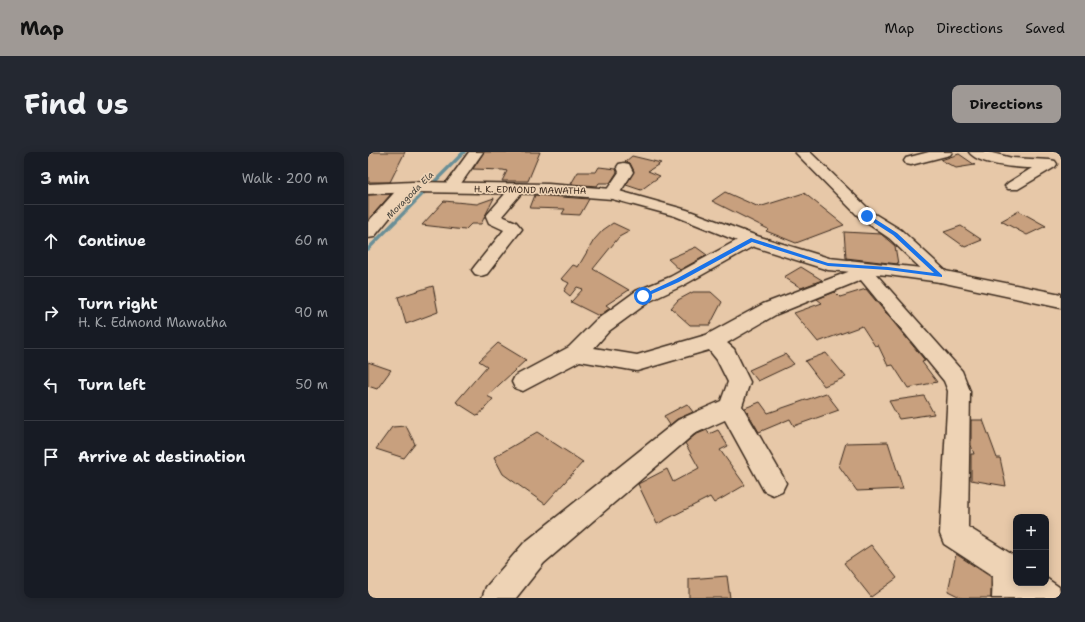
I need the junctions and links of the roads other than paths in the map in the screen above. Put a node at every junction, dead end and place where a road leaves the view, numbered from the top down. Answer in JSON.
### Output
{"nodes":[{"id":1,"x":476,"y":152,"type":"edge"},
{"id":2,"x":802,"y":152,"type":"edge"},
{"id":3,"x":945,"y":152,"type":"edge"},
{"id":4,"x":976,"y":152,"type":"edge"},
{"id":5,"x":1055,"y":160,"type":"edge"},
{"id":6,"x":911,"y":161,"type":"dead end"},
{"id":7,"x":624,"y":167,"type":"dead end"},
{"id":8,"x":1013,"y":186,"type":"dead end"},
{"id":9,"x":410,"y":188,"type":"junction"},
{"id":10,"x":368,"y":189,"type":"edge"},
{"id":11,"x":446,"y":189,"type":"junction"},
{"id":12,"x":516,"y":190,"type":"junction"},
{"id":13,"x":612,"y":194,"type":"junction"},
{"id":14,"x":368,"y":232,"type":"edge"},
{"id":15,"x":751,"y":240,"type":"junction"},
{"id":16,"x":861,"y":268,"type":"junction"},
{"id":17,"x":481,"y":270,"type":"dead end"},
{"id":18,"x":940,"y":276,"type":"junction"},
{"id":19,"x":1061,"y":300,"type":"edge"},
{"id":20,"x":713,"y":341,"type":"junction"},
{"id":21,"x":577,"y":353,"type":"junction"},
{"id":22,"x":523,"y":382,"type":"dead end"},
{"id":23,"x":730,"y":407,"type":"junction"},
{"id":24,"x":772,"y":483,"type":"dead end"},
{"id":25,"x":1013,"y":572,"type":"edge"},
{"id":26,"x":1013,"y":584,"type":"edge"},
{"id":27,"x":1032,"y":586,"type":"edge"},
{"id":28,"x":497,"y":598,"type":"edge"},
{"id":29,"x":1007,"y":598,"type":"edge"},
{"id":30,"x":1048,"y":598,"type":"edge"}],
"edges":[{"from":1,"to":11,"type":"street"},
{"from":2,"to":18,"type":"street"},
{"from":3,"to":6,"type":"street"},
{"from":4,"to":5,"type":"street"},
{"from":5,"to":8,"type":"street"},
{"from":7,"to":13,"type":"street"},
{"from":9,"to":10,"type":"street","name":"H. K. EDMOND MAWATHA"},
{"from":9,"to":11,"type":"street","name":"H. K. EDMOND MAWATHA"},
{"from":9,"to":14,"type":"street"},
{"from":11,"to":12,"type":"street","name":"H. K. EDMOND MAWATHA"},
{"from":12,"to":13,"type":"street","name":"H. K. EDMOND MAWATHA"},
{"from":12,"to":17,"type":"street"},
{"from":13,"to":15,"type":"street","name":"H. K. EDMOND MAWATHA"},
{"from":15,"to":16,"type":"street","name":"H. K. EDMOND MAWATHA"},
{"from":15,"to":21,"type":"street"},
{"from":16,"to":18,"type":"street","name":"H. K. EDMOND MAWATHA"},
{"from":16,"to":20,"type":"street"},
{"from":16,"to":25,"type":"street"},
{"from":18,"to":19,"type":"street","name":"H. K. EDMOND MAWATHA"},
{"from":20,"to":21,"type":"street"},
{"from":20,"to":23,"type":"street"},
{"from":21,"to":22,"type":"street"},
{"from":23,"to":24,"type":"street"},
{"from":23,"to":28,"type":"street"},
{"from":26,"to":29,"type":"street"},
{"from":27,"to":30,"type":"street"}]}
